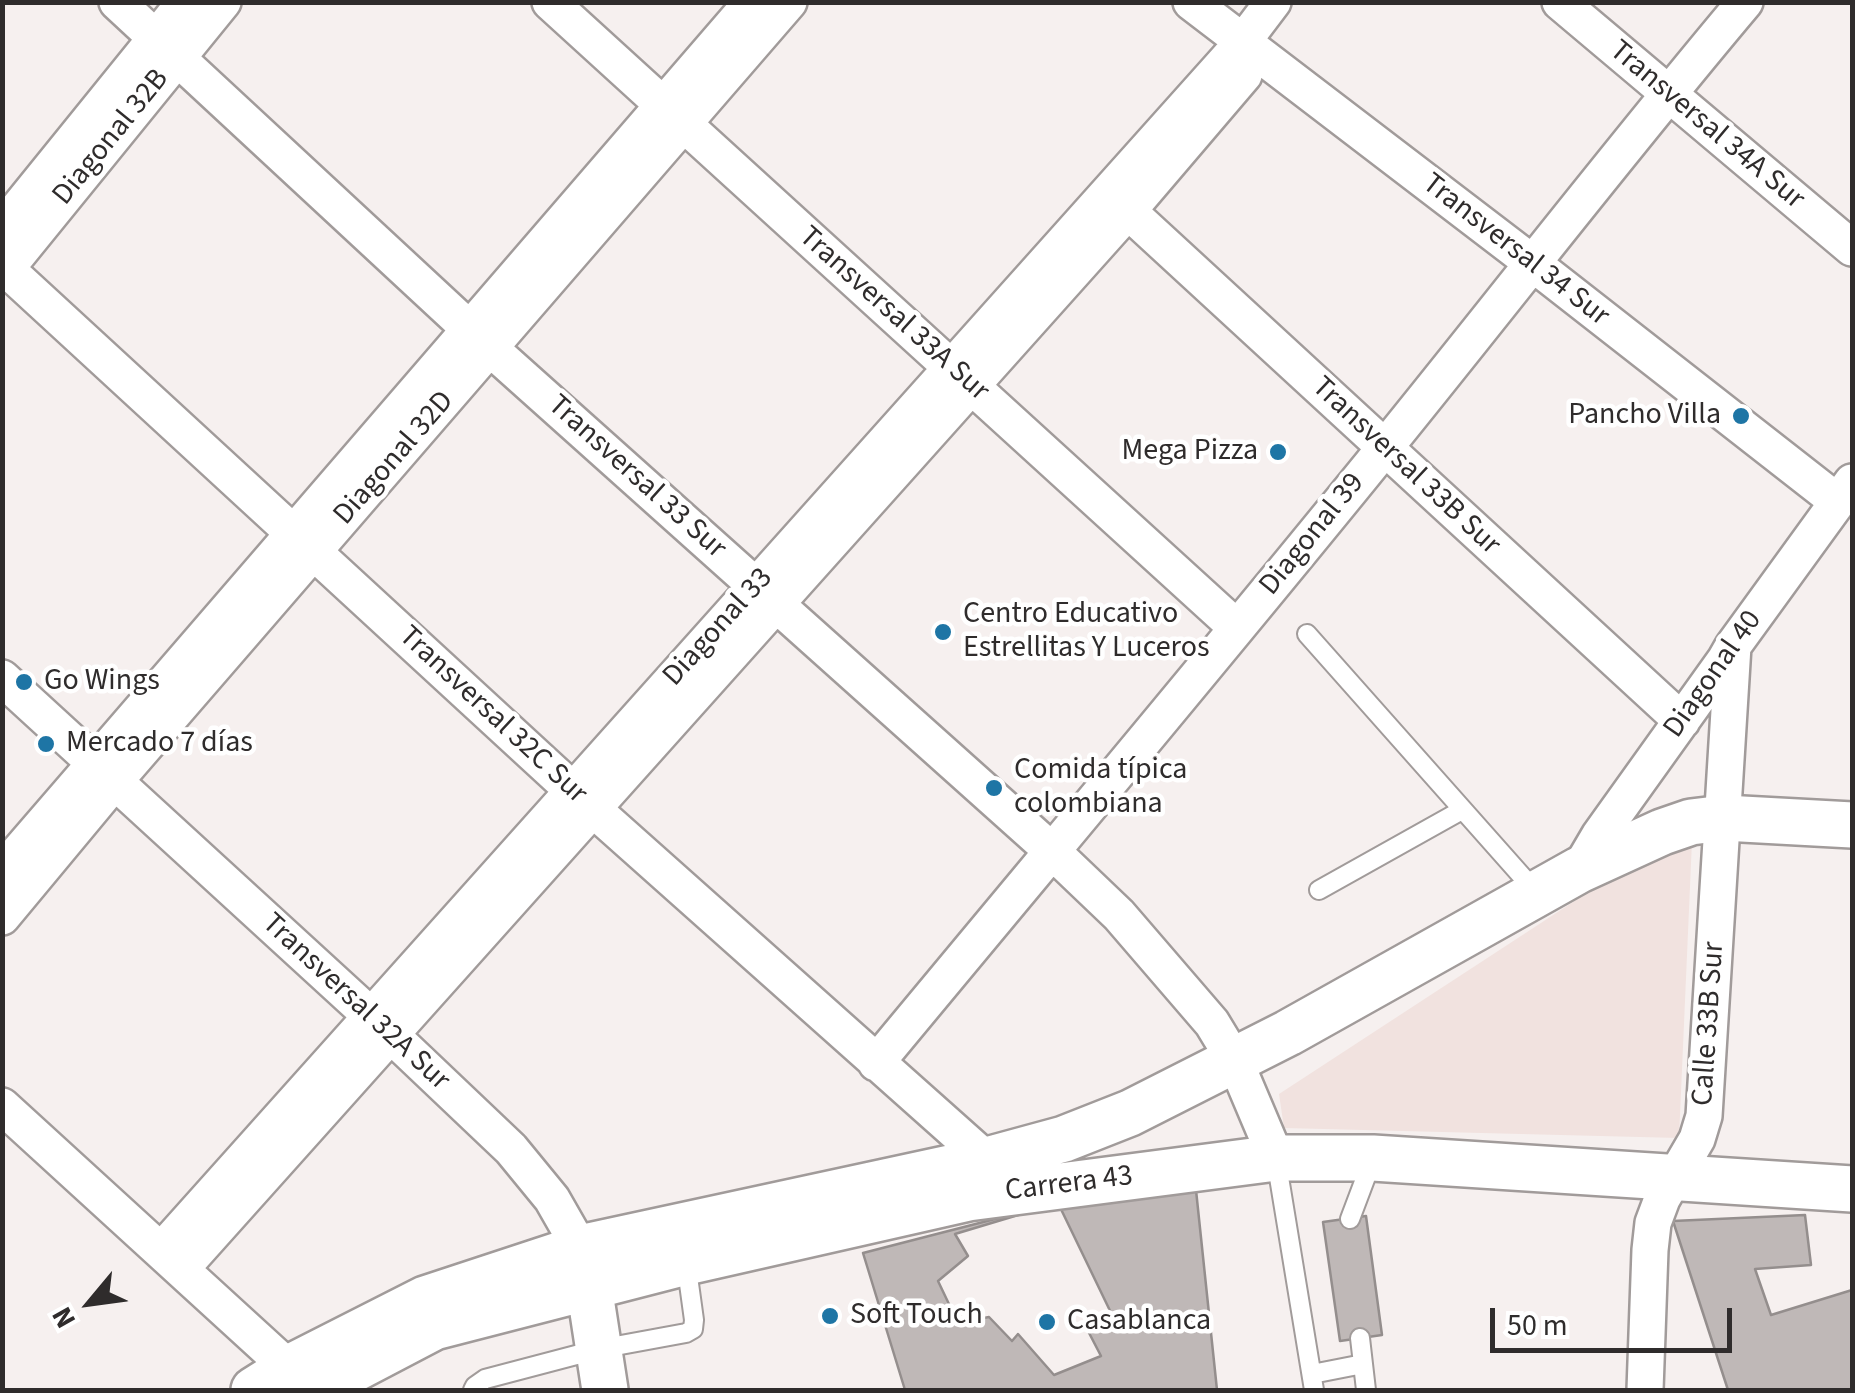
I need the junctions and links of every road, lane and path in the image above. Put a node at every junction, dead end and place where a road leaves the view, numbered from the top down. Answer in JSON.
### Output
{"nodes":[{"id":1,"x":117,"y":2,"type":"edge"},
{"id":2,"x":185,"y":2,"type":"edge"},
{"id":3,"x":223,"y":2,"type":"edge"},
{"id":4,"x":550,"y":2,"type":"edge"},
{"id":5,"x":752,"y":2,"type":"edge"},
{"id":6,"x":789,"y":2,"type":"edge"},
{"id":7,"x":1191,"y":2,"type":"edge"},
{"id":8,"x":1273,"y":2,"type":"edge"},
{"id":9,"x":1560,"y":2,"type":"edge"},
{"id":10,"x":1745,"y":2,"type":"edge"},
{"id":11,"x":166,"y":47,"type":"junction"},
{"id":12,"x":1250,"y":49,"type":"junction"},
{"id":13,"x":1667,"y":94,"type":"junction"},
{"id":14,"x":674,"y":115,"type":"junction"},
{"id":15,"x":1128,"y":211,"type":"junction"},
{"id":16,"x":2,"y":228,"type":"edge"},
{"id":17,"x":1852,"y":248,"type":"edge"},
{"id":18,"x":1531,"y":262,"type":"junction"},
{"id":19,"x":4,"y":270,"type":"edge"},
{"id":20,"x":481,"y":339,"type":"junction"},
{"id":21,"x":961,"y":377,"type":"junction"},
{"id":22,"x":1384,"y":448,"type":"junction"},
{"id":23,"x":1845,"y":492,"type":"edge"},
{"id":24,"x":305,"y":543,"type":"junction"},
{"id":25,"x":767,"y":595,"type":"junction"},
{"id":26,"x":1237,"y":628,"type":"junction"},
{"id":27,"x":1307,"y":634,"type":"dead end"},
{"id":28,"x":1733,"y":646,"type":"junction"},
{"id":29,"x":2,"y":678,"type":"edge"},
{"id":30,"x":1682,"y":721,"type":"junction"},
{"id":31,"x":106,"y":773,"type":"junction"},
{"id":32,"x":583,"y":799,"type":"junction"},
{"id":33,"x":1462,"y":810,"type":"junction"},
{"id":34,"x":1724,"y":818,"type":"junction"},
{"id":35,"x":1852,"y":824,"type":"edge"},
{"id":36,"x":1052,"y":850,"type":"junction"},
{"id":37,"x":1579,"y":870,"type":"junction"},
{"id":38,"x":2,"y":871,"type":"edge"},
{"id":39,"x":1319,"y":890,"type":"dead end"},
{"id":40,"x":1537,"y":893,"type":"junction"},
{"id":41,"x":2,"y":917,"type":"edge"},
{"id":42,"x":382,"y":1026,"type":"junction"},
{"id":43,"x":1235,"y":1062,"type":"junction"},
{"id":44,"x":876,"y":1063,"type":"junction"},
{"id":45,"x":2,"y":1106,"type":"edge"},
{"id":46,"x":1276,"y":1158,"type":"junction"},
{"id":47,"x":1373,"y":1158,"type":"junction"},
{"id":48,"x":986,"y":1160,"type":"junction"},
{"id":49,"x":1674,"y":1178,"type":"junction"},
{"id":50,"x":1852,"y":1190,"type":"edge"},
{"id":51,"x":1350,"y":1218,"type":"dead end"},
{"id":52,"x":171,"y":1260,"type":"junction"},
{"id":53,"x":686,"y":1262,"type":"junction"},
{"id":54,"x":584,"y":1267,"type":"junction"},
{"id":55,"x":1360,"y":1338,"type":"dead end"},
{"id":56,"x":1363,"y":1364,"type":"junction"},
{"id":57,"x":602,"y":1370,"type":"edge"},
{"id":58,"x":1313,"y":1382,"type":"edge"},
{"id":59,"x":293,"y":1385,"type":"edge"},
{"id":60,"x":473,"y":1390,"type":"edge"},
{"id":61,"x":1366,"y":1390,"type":"edge"},
{"id":62,"x":1645,"y":1390,"type":"edge"}],
"edges":[{"from":1,"to":11,"type":"street","name":"Transversal 33 Sur"},
{"from":2,"to":11,"type":"street","name":"Diagonal 32B"},
{"from":3,"to":11,"type":"street","name":"Diagonal 32B"},
{"from":4,"to":14,"type":"street","name":"Transversal 33A Sur"},
{"from":5,"to":14,"type":"street","name":"Diagonal 32D"},
{"from":6,"to":14,"type":"street","name":"Diagonal 32D"},
{"from":7,"to":12,"type":"street","name":"Transversal 34 Sur"},
{"from":8,"to":12,"type":"street","name":"Diagonal 33"},
{"from":9,"to":13,"type":"street","name":"Transversal 34A Sur"},
{"from":10,"to":13,"type":"street","name":"Diagonal 39"},
{"from":11,"to":16,"type":"street","name":"Diagonal 32B"},
{"from":11,"to":19,"type":"street","name":"Diagonal 32B"},
{"from":11,"to":20,"type":"street","name":"Transversal 33 Sur"},
{"from":12,"to":15,"type":"street","name":"Diagonal 33"},
{"from":12,"to":18,"type":"street","name":"Transversal 34 Sur"},
{"from":12,"to":21,"type":"street","name":"Diagonal 33"},
{"from":13,"to":17,"type":"street","name":"Transversal 34A Sur"},
{"from":13,"to":18,"type":"street","name":"Diagonal 39"},
{"from":14,"to":20,"type":"street","name":"Diagonal 32D"},
{"from":14,"to":21,"type":"street","name":"Transversal 33A Sur"},
{"from":15,"to":21,"type":"street","name":"Diagonal 33"},
{"from":15,"to":22,"type":"street","name":"Transversal 33B Sur"},
{"from":18,"to":22,"type":"street","name":"Diagonal 39"},
{"from":18,"to":23,"type":"street","name":"Transversal 34 Sur"},
{"from":19,"to":24,"type":"street","name":"Transversal 32C Sur"},
{"from":20,"to":24,"type":"street","name":"Diagonal 32D"},
{"from":20,"to":25,"type":"street","name":"Transversal 33 Sur"},
{"from":21,"to":25,"type":"street","name":"Diagonal 33"},
{"from":21,"to":26,"type":"street","name":"Transversal 33A Sur"},
{"from":22,"to":26,"type":"street","name":"Diagonal 39"},
{"from":22,"to":30,"type":"street","name":"Transversal 33B Sur"},
{"from":23,"to":28,"type":"street","name":"Diagonal 40"},
{"from":24,"to":31,"type":"street","name":"Diagonal 32D"},
{"from":24,"to":32,"type":"street","name":"Transversal 32C Sur"},
{"from":25,"to":32,"type":"street","name":"Diagonal 33"},
{"from":25,"to":36,"type":"street","name":"Transversal 33 Sur"},
{"from":26,"to":36,"type":"street","name":"Diagonal 39"},
{"from":27,"to":33,"type":"lane"},
{"from":28,"to":30,"type":"street","name":"Diagonal 40"},
{"from":28,"to":34,"type":"street","name":"Calle 33B Sur"},
{"from":29,"to":31,"type":"street","name":"Transversal 32A Sur"},
{"from":30,"to":37,"type":"street","name":"Diagonal 40"},
{"from":31,"to":38,"type":"street","name":"Diagonal 32D"},
{"from":31,"to":41,"type":"street","name":"Diagonal 32D"},
{"from":31,"to":42,"type":"street","name":"Transversal 32A Sur"},
{"from":32,"to":42,"type":"street","name":"Diagonal 33"},
{"from":32,"to":44,"type":"street","name":"Transversal 32C Sur"},
{"from":33,"to":39,"type":"lane"},
{"from":33,"to":40,"type":"lane"},
{"from":34,"to":35,"type":"street","name":"Carrera 43"},
{"from":34,"to":37,"type":"street","name":"Carrera 43"},
{"from":34,"to":49,"type":"street","name":"Calle 33B Sur"},
{"from":36,"to":43,"type":"street","name":"Transversal 33 Sur"},
{"from":36,"to":44,"type":"street","name":"Diagonal 39"},
{"from":37,"to":40,"type":"street","name":"Carrera 43"},
{"from":40,"to":43,"type":"street","name":"Carrera 43"},
{"from":42,"to":52,"type":"street","name":"Diagonal 33"},
{"from":42,"to":54,"type":"street","name":"Transversal 32A Sur"},
{"from":43,"to":46,"type":"street","name":"Transversal 33 Sur"},
{"from":43,"to":48,"type":"street","name":"Carrera 43"},
{"from":44,"to":48,"type":"street","name":"Transversal 32C Sur"},
{"from":45,"to":52,"type":"street"},
{"from":46,"to":47,"type":"street","name":"Carrera 43"},
{"from":46,"to":53,"type":"street","name":"Carrera 43"},
{"from":46,"to":58,"type":"lane"},
{"from":47,"to":49,"type":"street","name":"Carrera 43"},
{"from":47,"to":51,"type":"lane"},
{"from":48,"to":54,"type":"street","name":"Carrera 43"},
{"from":49,"to":50,"type":"street","name":"Carrera 43"},
{"from":49,"to":62,"type":"street","name":"Calle 33B Sur"},
{"from":52,"to":59,"type":"street"},
{"from":53,"to":54,"type":"street","name":"Carrera 43"},
{"from":53,"to":57,"type":"lane"},
{"from":54,"to":57,"type":"street","name":"Transversal 32A Sur"},
{"from":54,"to":59,"type":"street","name":"Carrera 43"},
{"from":55,"to":56,"type":"lane"},
{"from":56,"to":58,"type":"lane"},
{"from":56,"to":61,"type":"lane"},
{"from":57,"to":60,"type":"lane"}]}
